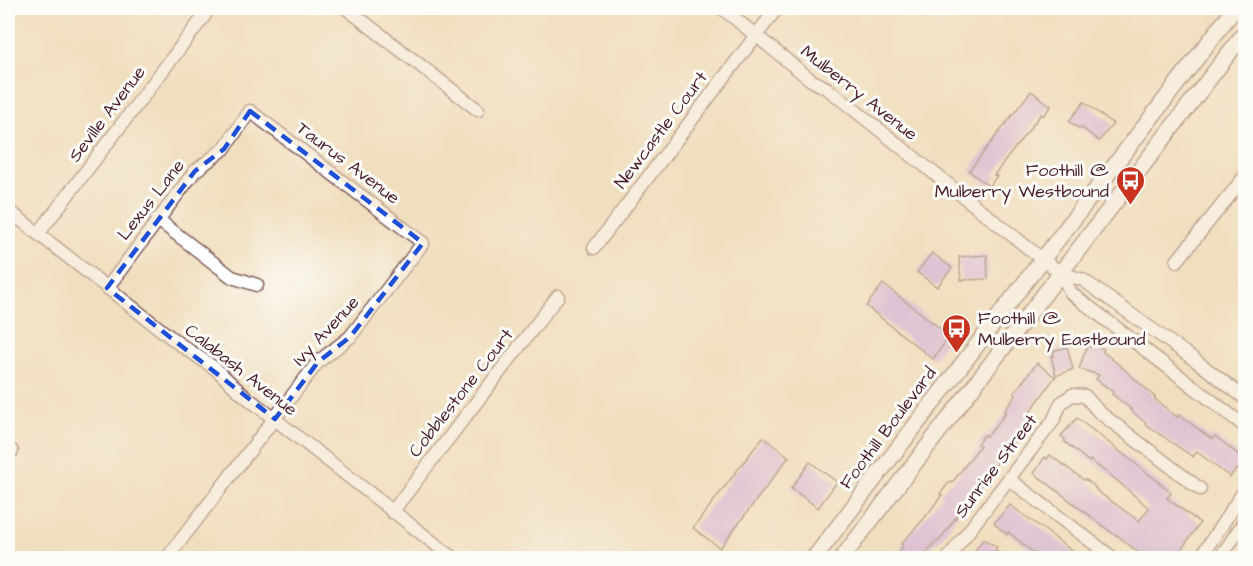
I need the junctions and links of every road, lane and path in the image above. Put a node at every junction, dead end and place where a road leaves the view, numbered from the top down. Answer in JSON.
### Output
{"nodes":[{"id":1,"x":346,"y":8,"type":"edge"},
{"id":2,"x":722,"y":8,"type":"edge"},
{"id":3,"x":777,"y":8,"type":"edge"},
{"id":4,"x":1235,"y":8,"type":"edge"},
{"id":5,"x":205,"y":15,"type":"dead end"},
{"id":6,"x":1245,"y":32,"type":"edge"},
{"id":7,"x":756,"y":35,"type":"junction"},
{"id":8,"x":478,"y":110,"type":"dead end"},
{"id":9,"x":250,"y":111,"type":"joint"},
{"id":10,"x":1245,"y":175,"type":"edge"},
{"id":11,"x":8,"y":212,"type":"edge"},
{"id":12,"x":157,"y":219,"type":"junction"},
{"id":13,"x":38,"y":234,"type":"junction"},
{"id":14,"x":423,"y":243,"type":"joint"},
{"id":15,"x":594,"y":248,"type":"dead end"},
{"id":16,"x":1042,"y":259,"type":"junction"},
{"id":17,"x":1177,"y":261,"type":"dead end"},
{"id":18,"x":1061,"y":273,"type":"junction"},
{"id":19,"x":257,"y":285,"type":"dead end"},
{"id":20,"x":106,"y":288,"type":"junction"},
{"id":21,"x":558,"y":296,"type":"dead end"},
{"id":22,"x":1245,"y":399,"type":"edge"},
{"id":23,"x":274,"y":419,"type":"junction"},
{"id":24,"x":1245,"y":427,"type":"edge"},
{"id":25,"x":1009,"y":479,"type":"junction"},
{"id":26,"x":1245,"y":488,"type":"edge"},
{"id":27,"x":1200,"y":489,"type":"dead end"},
{"id":28,"x":392,"y":512,"type":"junction"},
{"id":29,"x":1245,"y":519,"type":"edge"},
{"id":30,"x":167,"y":558,"type":"edge"},
{"id":31,"x":453,"y":558,"type":"edge"},
{"id":32,"x":814,"y":558,"type":"edge"},
{"id":33,"x":842,"y":558,"type":"edge"},
{"id":34,"x":948,"y":558,"type":"edge"},
{"id":35,"x":1113,"y":558,"type":"edge"},
{"id":36,"x":1200,"y":558,"type":"edge"},
{"id":37,"x":1220,"y":558,"type":"edge"}],
"edges":[{"from":1,"to":8,"type":"street"},
{"from":2,"to":7,"type":"street","name":"Mulberry Avenue"},
{"from":3,"to":7,"type":"street","name":"Newcastle Court"},
{"from":4,"to":16,"type":"main road","name":"Foothill Boulevard"},
{"from":5,"to":13,"type":"street","name":"Seville Avenue"},
{"from":6,"to":18,"type":"main road"},
{"from":7,"to":15,"type":"street","name":"Newcastle Court"},
{"from":7,"to":16,"type":"street","name":"Mulberry Avenue"},
{"from":9,"to":12,"type":"street","name":"Lexus Lane"},
{"from":9,"to":14,"type":"street","name":"Taurus Avenue"},
{"from":10,"to":17,"type":"street"},
{"from":11,"to":13,"type":"street","name":"Calabash Avenue"},
{"from":12,"to":19,"type":"street"},
{"from":12,"to":20,"type":"street","name":"Lexus Lane"},
{"from":13,"to":20,"type":"street","name":"Calabash Avenue"},
{"from":14,"to":23,"type":"street","name":"Ivy Avenue"},
{"from":16,"to":18,"type":"street","name":"Mulberry Avenue"},
{"from":16,"to":32,"type":"main road","name":"Foothill Boulevard"},
{"from":18,"to":22,"type":"street","name":"Mulberry Avenue"},
{"from":18,"to":24,"type":"street","name":"Mulberry Avenue"},
{"from":18,"to":33,"type":"main road"},
{"from":20,"to":23,"type":"street","name":"Calabash Avenue"},
{"from":21,"to":28,"type":"street","name":"Cobblestone Court"},
{"from":23,"to":28,"type":"street","name":"Calabash Avenue"},
{"from":23,"to":30,"type":"street","name":"Ivy Avenue"},
{"from":25,"to":27,"type":"street","name":"Sunrise Street"},
{"from":25,"to":34,"type":"street","name":"Sunrise Street"},
{"from":25,"to":35,"type":"street"},
{"from":26,"to":36,"type":"street"},
{"from":28,"to":31,"type":"street","name":"Calabash Avenue"},
{"from":29,"to":37,"type":"street"}]}
